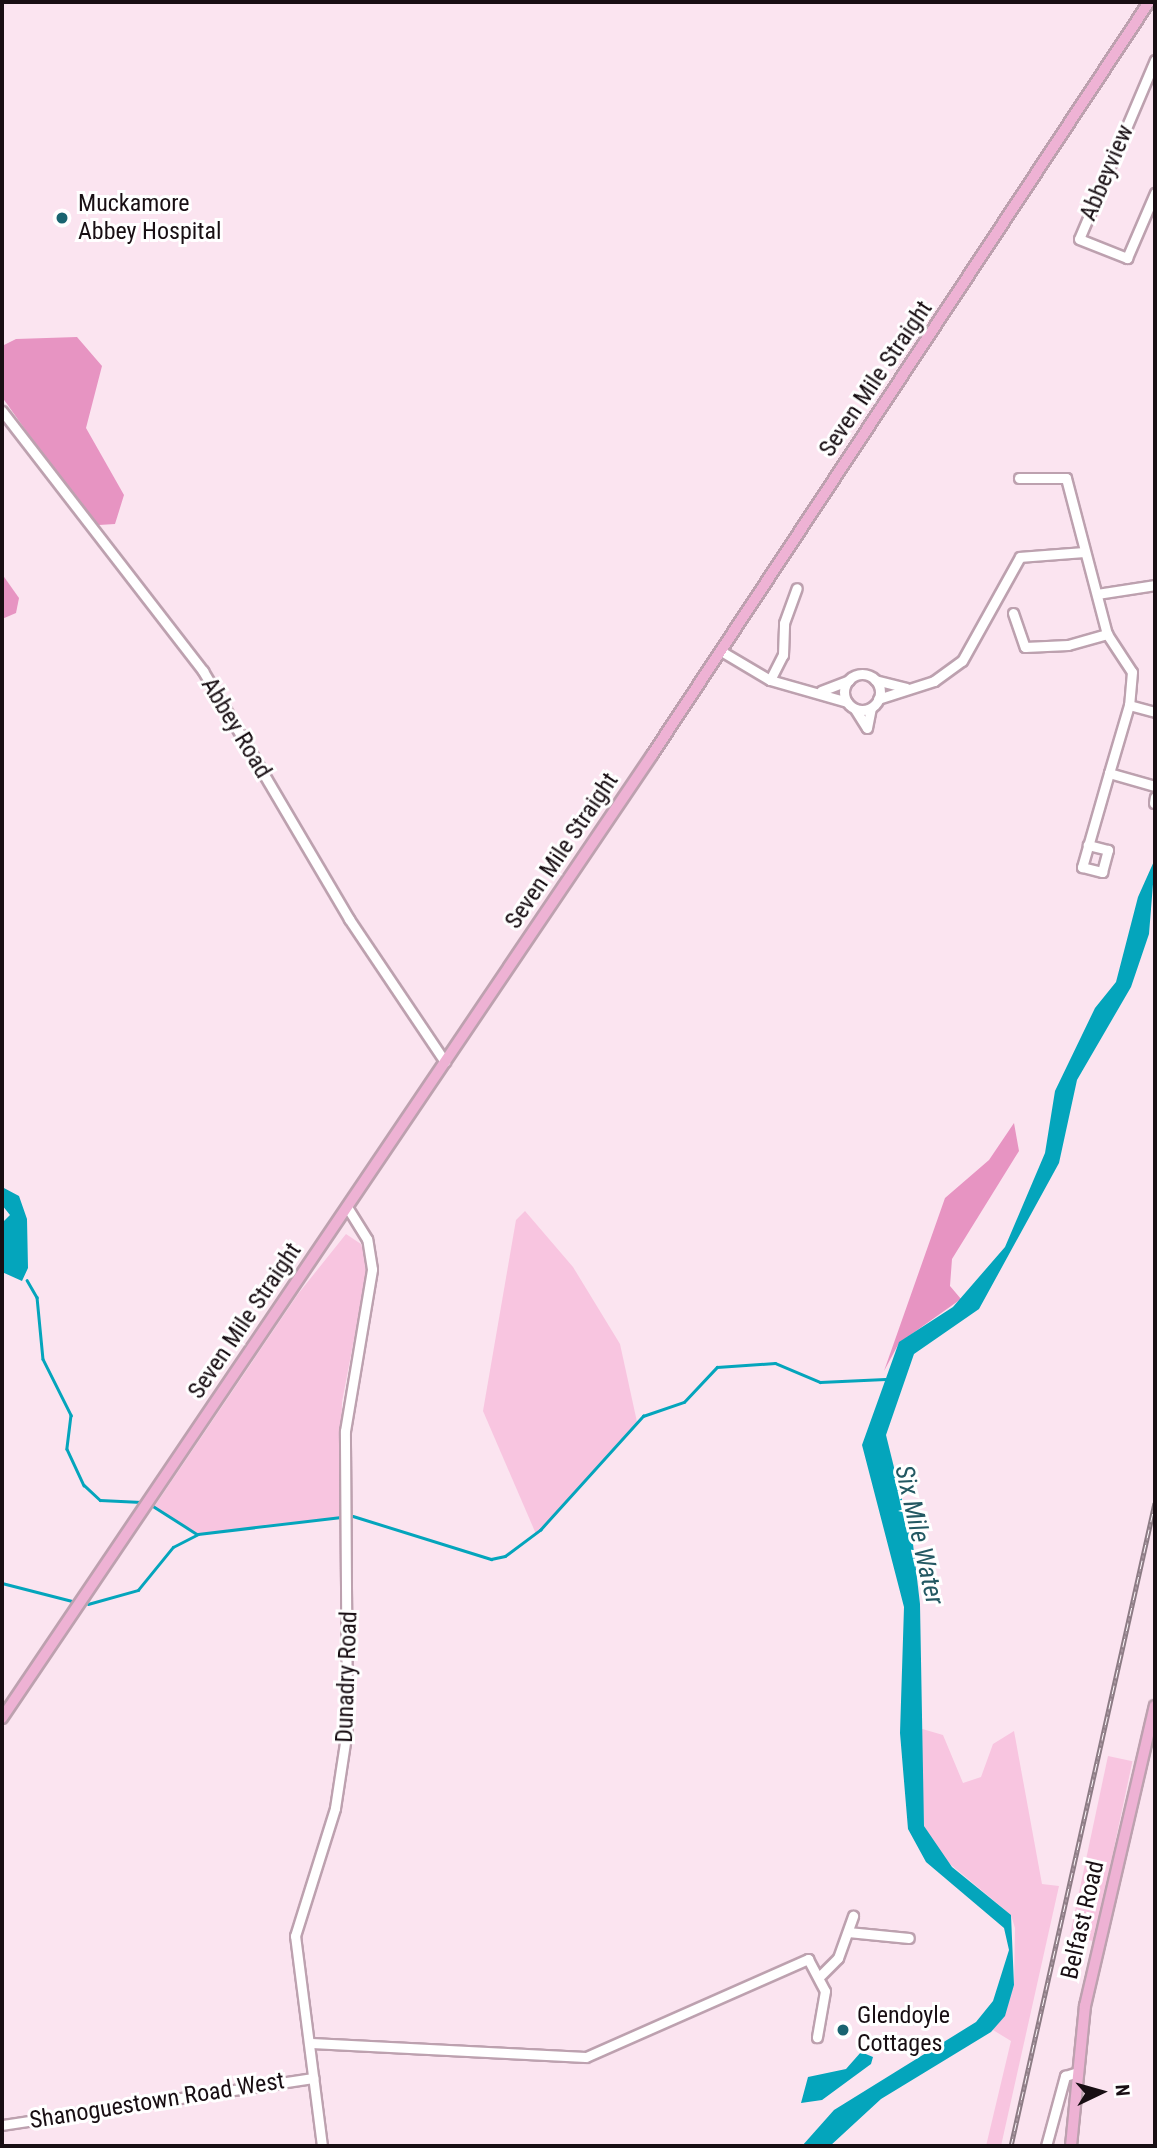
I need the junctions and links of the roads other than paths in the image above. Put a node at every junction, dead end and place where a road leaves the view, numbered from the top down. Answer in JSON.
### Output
{"nodes":[{"id":1,"x":1149,"y":2,"type":"edge"},
{"id":2,"x":1155,"y":61,"type":"edge"},
{"id":3,"x":1155,"y":193,"type":"edge"},
{"id":4,"x":2,"y":411,"type":"edge"},
{"id":5,"x":1018,"y":478,"type":"dead end"},
{"id":6,"x":1083,"y":552,"type":"junction"},
{"id":7,"x":1155,"y":585,"type":"edge"},
{"id":8,"x":797,"y":588,"type":"dead end"},
{"id":9,"x":1097,"y":594,"type":"junction"},
{"id":10,"x":1013,"y":613,"type":"dead end"},
{"id":11,"x":1107,"y":634,"type":"junction"},
{"id":12,"x":721,"y":652,"type":"junction"},
{"id":13,"x":874,"y":679,"type":"junction"},
{"id":14,"x":770,"y":680,"type":"junction"},
{"id":15,"x":849,"y":680,"type":"junction"},
{"id":16,"x":914,"y":688,"type":"junction"},
{"id":17,"x":819,"y":691,"type":"junction"},
{"id":18,"x":878,"y":699,"type":"junction"},
{"id":19,"x":847,"y":702,"type":"junction"},
{"id":20,"x":1129,"y":705,"type":"junction"},
{"id":21,"x":871,"y":708,"type":"junction"},
{"id":22,"x":855,"y":709,"type":"junction"},
{"id":23,"x":1155,"y":712,"type":"edge"},
{"id":24,"x":1109,"y":772,"type":"junction"},
{"id":25,"x":1155,"y":786,"type":"edge"},
{"id":26,"x":1088,"y":845,"type":"dead end"},
{"id":27,"x":445,"y":1062,"type":"junction"},
{"id":28,"x":348,"y":1208,"type":"junction"},
{"id":29,"x":1155,"y":1706,"type":"edge"},
{"id":30,"x":2,"y":1718,"type":"edge"},
{"id":31,"x":853,"y":1916,"type":"dead end"},
{"id":32,"x":848,"y":1932,"type":"junction"},
{"id":33,"x":909,"y":1938,"type":"dead end"},
{"id":34,"x":821,"y":1975,"type":"junction"},
{"id":35,"x":817,"y":2037,"type":"dead end"},
{"id":36,"x":311,"y":2043,"type":"junction"},
{"id":37,"x":1075,"y":2073,"type":"junction"},
{"id":38,"x":313,"y":2078,"type":"junction"},
{"id":39,"x":2,"y":2125,"type":"edge"},
{"id":40,"x":322,"y":2146,"type":"edge"},
{"id":41,"x":1046,"y":2146,"type":"edge"},
{"id":42,"x":1071,"y":2146,"type":"edge"}],
"edges":[{"from":1,"to":12,"type":"main road","name":"Seven Mile Straight"},
{"from":2,"to":3,"type":"street","name":"Abbeyview"},
{"from":4,"to":27,"type":"street","name":"Abbey Road"},
{"from":5,"to":6,"type":"street"},
{"from":6,"to":9,"type":"street"},
{"from":6,"to":16,"type":"street"},
{"from":7,"to":9,"type":"street"},
{"from":8,"to":14,"type":"street"},
{"from":9,"to":11,"type":"street"},
{"from":10,"to":11,"type":"street"},
{"from":11,"to":20,"type":"street"},
{"from":12,"to":14,"type":"street"},
{"from":12,"to":27,"type":"main road","name":"Seven Mile Straight"},
{"from":13,"to":15,"type":"street"},
{"from":13,"to":16,"type":"street"},
{"from":13,"to":18,"type":"street"},
{"from":14,"to":17,"type":"street"},
{"from":15,"to":17,"type":"street"},
{"from":15,"to":19,"type":"street"},
{"from":16,"to":18,"type":"street"},
{"from":17,"to":19,"type":"street"},
{"from":18,"to":21,"type":"street"},
{"from":19,"to":22,"type":"street"},
{"from":20,"to":23,"type":"street"},
{"from":20,"to":24,"type":"street"},
{"from":21,"to":22,"type":"street"},
{"from":21,"to":22,"type":"street"},
{"from":24,"to":25,"type":"street"},
{"from":24,"to":26,"type":"street"},
{"from":27,"to":28,"type":"main road","name":"Seven Mile Straight"},
{"from":28,"to":30,"type":"main road","name":"Seven Mile Straight"},
{"from":28,"to":36,"type":"street","name":"Dunadry Road"},
{"from":29,"to":37,"type":"main road","name":"Belfast Road"},
{"from":31,"to":32,"type":"street"},
{"from":32,"to":33,"type":"street"},
{"from":32,"to":34,"type":"street"},
{"from":34,"to":35,"type":"street"},
{"from":34,"to":36,"type":"street"},
{"from":36,"to":38,"type":"street","name":"Dunadry Road"},
{"from":37,"to":41,"type":"street"},
{"from":37,"to":42,"type":"main road","name":"Belfast Road"},
{"from":38,"to":39,"type":"street","name":"Shanoguestown Road West"},
{"from":38,"to":40,"type":"street","name":"Dunadry Road"}]}
